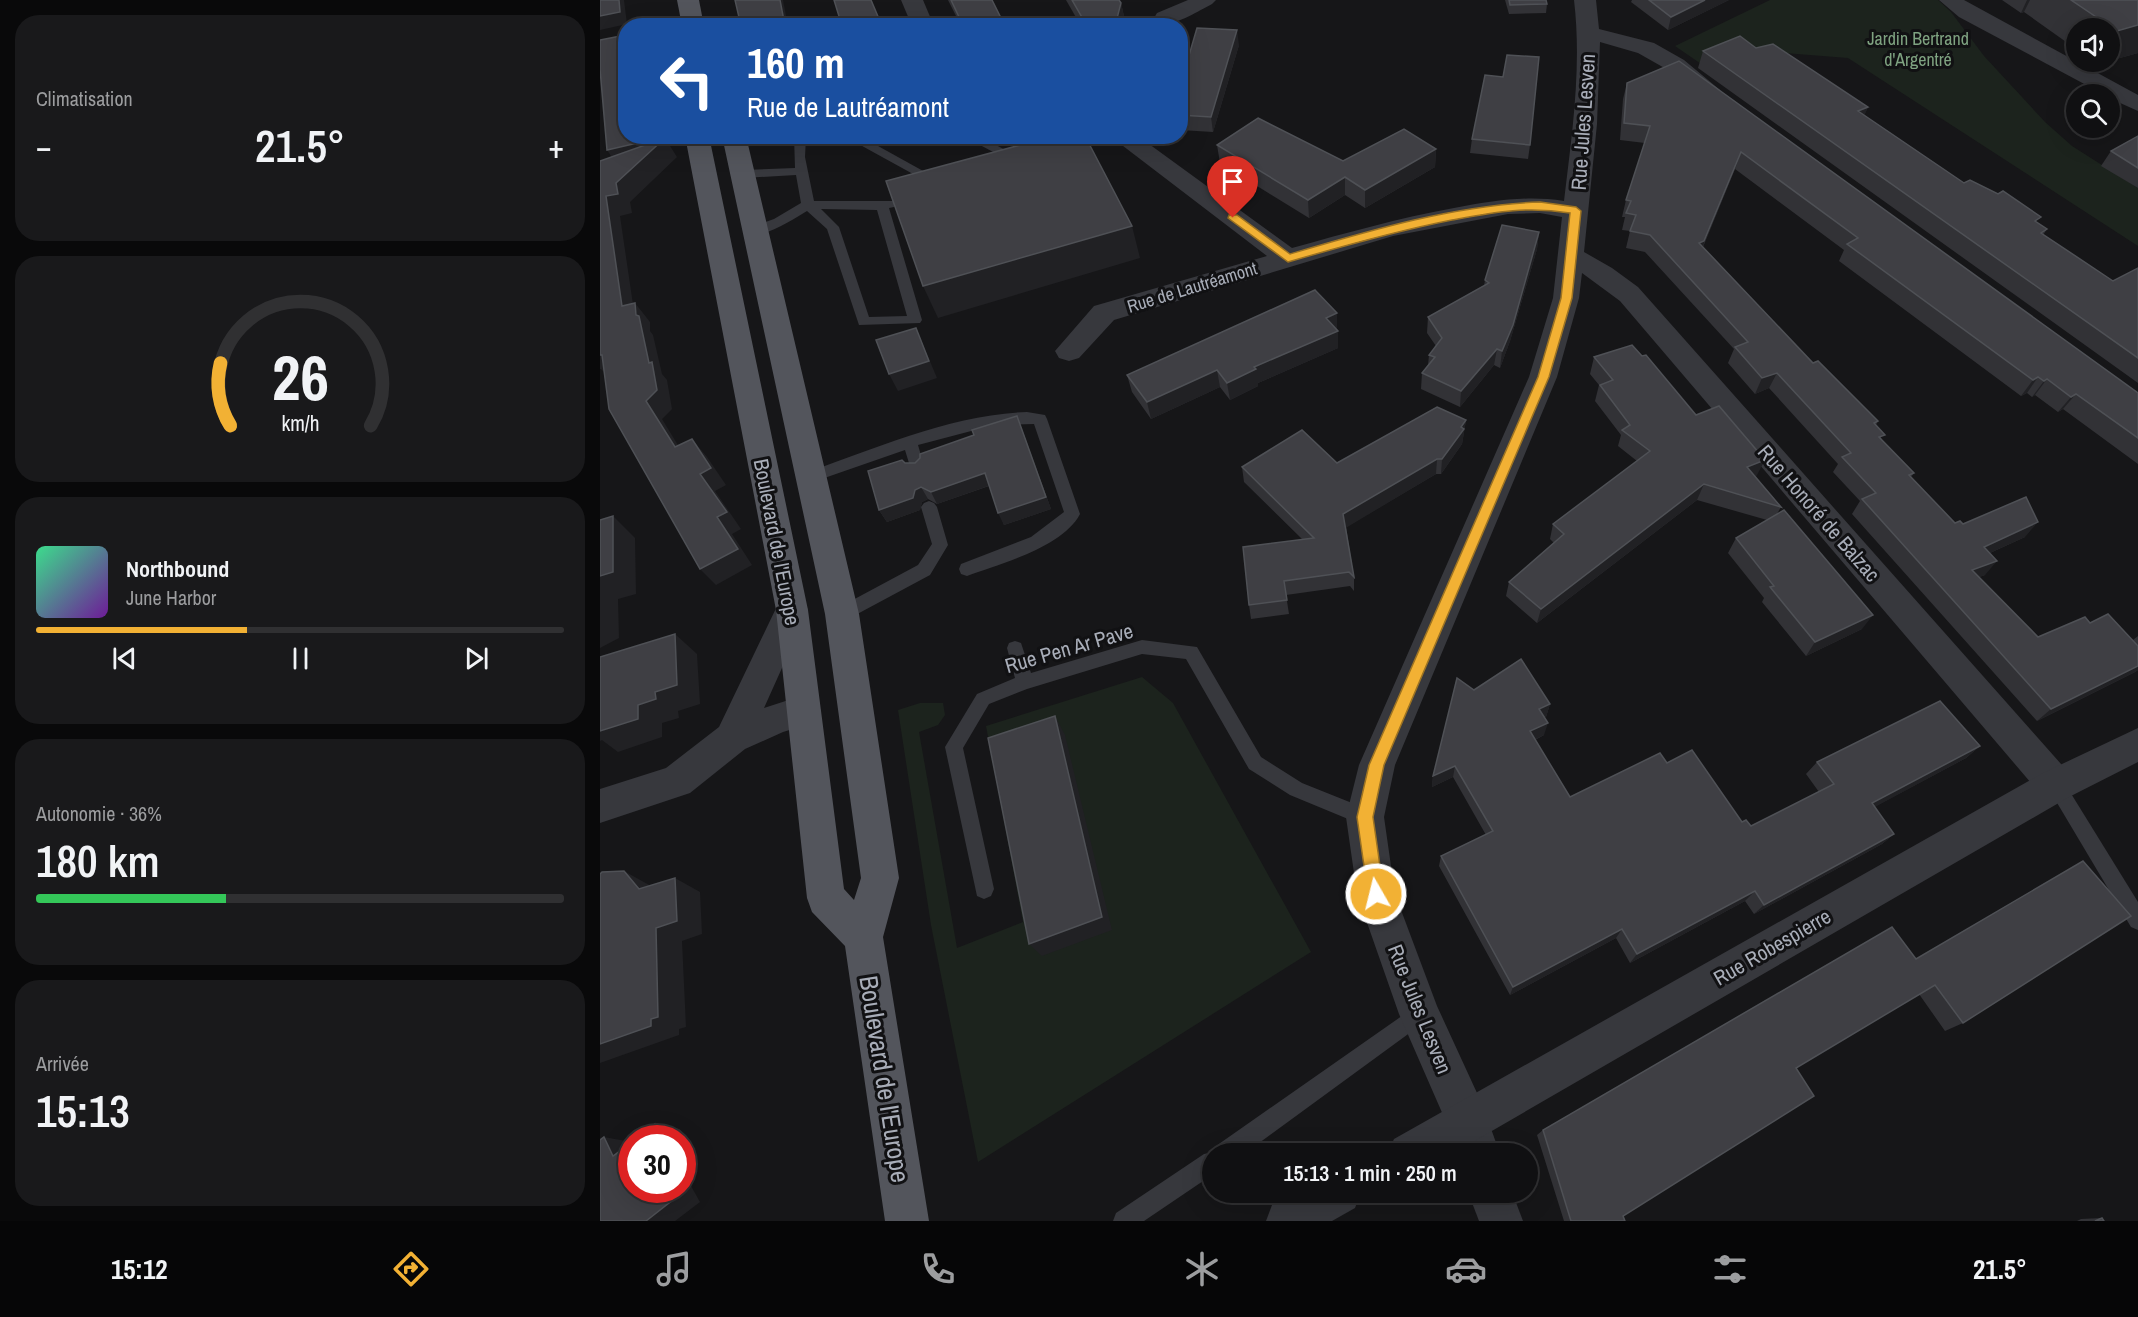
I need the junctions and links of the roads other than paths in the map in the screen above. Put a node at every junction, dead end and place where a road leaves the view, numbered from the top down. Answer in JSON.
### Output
{"nodes":[{"id":1,"x":688,"y":0,"type":"edge"},
{"id":2,"x":912,"y":0,"type":"edge"},
{"id":3,"x":1152,"y":0,"type":"edge"},
{"id":4,"x":1205,"y":0,"type":"edge"},
{"id":5,"x":1585,"y":0,"type":"edge"},
{"id":6,"x":1950,"y":0,"type":"edge"},
{"id":7,"x":691,"y":18,"type":"edge"},
{"id":8,"x":920,"y":18,"type":"edge"},
{"id":9,"x":1161,"y":18,"type":"edge"},
{"id":10,"x":1171,"y":18,"type":"edge"},
{"id":11,"x":1589,"y":33,"type":"junction"},
{"id":12,"x":2138,"y":104,"type":"edge"},
{"id":13,"x":1731,"y":106,"type":"edge"},
{"id":14,"x":699,"y":144,"type":"edge"},
{"id":15,"x":736,"y":144,"type":"edge"},
{"id":16,"x":800,"y":144,"type":"edge"},
{"id":17,"x":865,"y":144,"type":"edge"},
{"id":18,"x":986,"y":144,"type":"edge"},
{"id":19,"x":1133,"y":144,"type":"edge"},
{"id":20,"x":802,"y":171,"type":"junction"},
{"id":21,"x":1010,"y":171,"type":"edge"},
{"id":22,"x":743,"y":174,"type":"junction"},
{"id":23,"x":926,"y":194,"type":"edge"},
{"id":24,"x":904,"y":200,"type":"edge"},
{"id":25,"x":808,"y":205,"type":"junction"},
{"id":26,"x":882,"y":206,"type":"junction"},
{"id":27,"x":1576,"y":211,"type":"junction"},
{"id":28,"x":754,"y":231,"type":"junction"},
{"id":29,"x":1570,"y":255,"type":"junction"},
{"id":30,"x":1288,"y":258,"type":"junction"},
{"id":31,"x":1069,"y":351,"type":"dead end"},
{"id":32,"x":910,"y":442,"type":"junction"},
{"id":33,"x":917,"y":469,"type":"edge"},
{"id":34,"x":810,"y":477,"type":"junction"},
{"id":35,"x":929,"y":507,"type":"edge"},
{"id":36,"x":967,"y":568,"type":"dead end"},
{"id":37,"x":792,"y":610,"type":"junction"},
{"id":38,"x":842,"y":614,"type":"junction"},
{"id":39,"x":1015,"y":648,"type":"dead end"},
{"id":40,"x":1025,"y":681,"type":"junction"},
{"id":41,"x":804,"y":711,"type":"junction"},
{"id":42,"x":732,"y":738,"type":"junction"},
{"id":43,"x":2138,"y":744,"type":"edge"},
{"id":44,"x":2056,"y":785,"type":"junction"},
{"id":45,"x":600,"y":806,"type":"edge"},
{"id":46,"x":1365,"y":817,"type":"junction"},
{"id":47,"x":984,"y":889,"type":"dead end"},
{"id":48,"x":2138,"y":920,"type":"edge"},
{"id":49,"x":863,"y":937,"type":"junction"},
{"id":50,"x":1419,"y":1014,"type":"junction"},
{"id":51,"x":1473,"y":1137,"type":"edge"},
{"id":52,"x":1240,"y":1143,"type":"edge"},
{"id":53,"x":1450,"y":1143,"type":"edge"},
{"id":54,"x":1202,"y":1168,"type":"edge"},
{"id":55,"x":1320,"y":1203,"type":"edge"},
{"id":56,"x":1494,"y":1203,"type":"edge"},
{"id":57,"x":907,"y":1221,"type":"edge"},
{"id":58,"x":1124,"y":1221,"type":"edge"},
{"id":59,"x":1288,"y":1221,"type":"edge"},
{"id":60,"x":1501,"y":1221,"type":"edge"}],
"edges":[{"from":1,"to":7,"type":"main road"},
{"from":2,"to":8,"type":"street"},
{"from":3,"to":9,"type":"street"},
{"from":4,"to":10,"type":"street"},
{"from":5,"to":11,"type":"street","name":"Rue Jules Lesven"},
{"from":6,"to":12,"type":"street"},
{"from":11,"to":13,"type":"street"},
{"from":11,"to":27,"type":"street","name":"Rue Jules Lesven"},
{"from":14,"to":37,"type":"main road","name":"Boulevard de l'Europe"},
{"from":15,"to":22,"type":"main road","name":"Boulevard de l'Europe"},
{"from":16,"to":20,"type":"lane"},
{"from":17,"to":23,"type":"lane"},
{"from":18,"to":21,"type":"lane"},
{"from":19,"to":30,"type":"street"},
{"from":20,"to":22,"type":"lane"},
{"from":20,"to":25,"type":"lane"},
{"from":22,"to":28,"type":"main road","name":"Boulevard de l'Europe"},
{"from":24,"to":26,"type":"lane"},
{"from":25,"to":26,"type":"lane"},
{"from":25,"to":26,"type":"lane"},
{"from":25,"to":28,"type":"lane"},
{"from":27,"to":29,"type":"street","name":"Rue Jules Lesven"},
{"from":27,"to":30,"type":"street","name":"Rue de Lautréamont"},
{"from":28,"to":34,"type":"main road","name":"Boulevard de l'Europe"},
{"from":29,"to":44,"type":"street","name":"Rue Honoré de Balzac"},
{"from":29,"to":46,"type":"street","name":"Rue Jules Lesven"},
{"from":30,"to":31,"type":"street","name":"Rue de Lautréamont"},
{"from":32,"to":33,"type":"lane"},
{"from":32,"to":34,"type":"lane"},
{"from":32,"to":36,"type":"lane"},
{"from":34,"to":38,"type":"main road","name":"Boulevard de l'Europe"},
{"from":35,"to":38,"type":"lane"},
{"from":37,"to":41,"type":"main road","name":"Boulevard de l'Europe"},
{"from":37,"to":42,"type":"street"},
{"from":38,"to":49,"type":"main road","name":"Boulevard de l'Europe"},
{"from":39,"to":40,"type":"lane"},
{"from":40,"to":46,"type":"lane","name":"Rue Pen Ar Pave"},
{"from":40,"to":47,"type":"lane","name":"Rue Pen Ar Pave"},
{"from":41,"to":42,"type":"street"},
{"from":41,"to":49,"type":"main road","name":"Boulevard de l'Europe"},
{"from":42,"to":45,"type":"street"},
{"from":43,"to":44,"type":"street","name":"Rue Robespierre"},
{"from":44,"to":48,"type":"lane"},
{"from":44,"to":51,"type":"street","name":"Rue Robespierre"},
{"from":46,"to":50,"type":"street","name":"Rue Jules Lesven"},
{"from":49,"to":57,"type":"main road","name":"Boulevard de l'Europe"},
{"from":50,"to":51,"type":"street","name":"Rue Jules Lesven"},
{"from":50,"to":52,"type":"lane"},
{"from":51,"to":53,"type":"street","name":"Rue Robespierre"},
{"from":54,"to":58,"type":"lane"},
{"from":55,"to":59,"type":"street"},
{"from":56,"to":60,"type":"street"}]}
